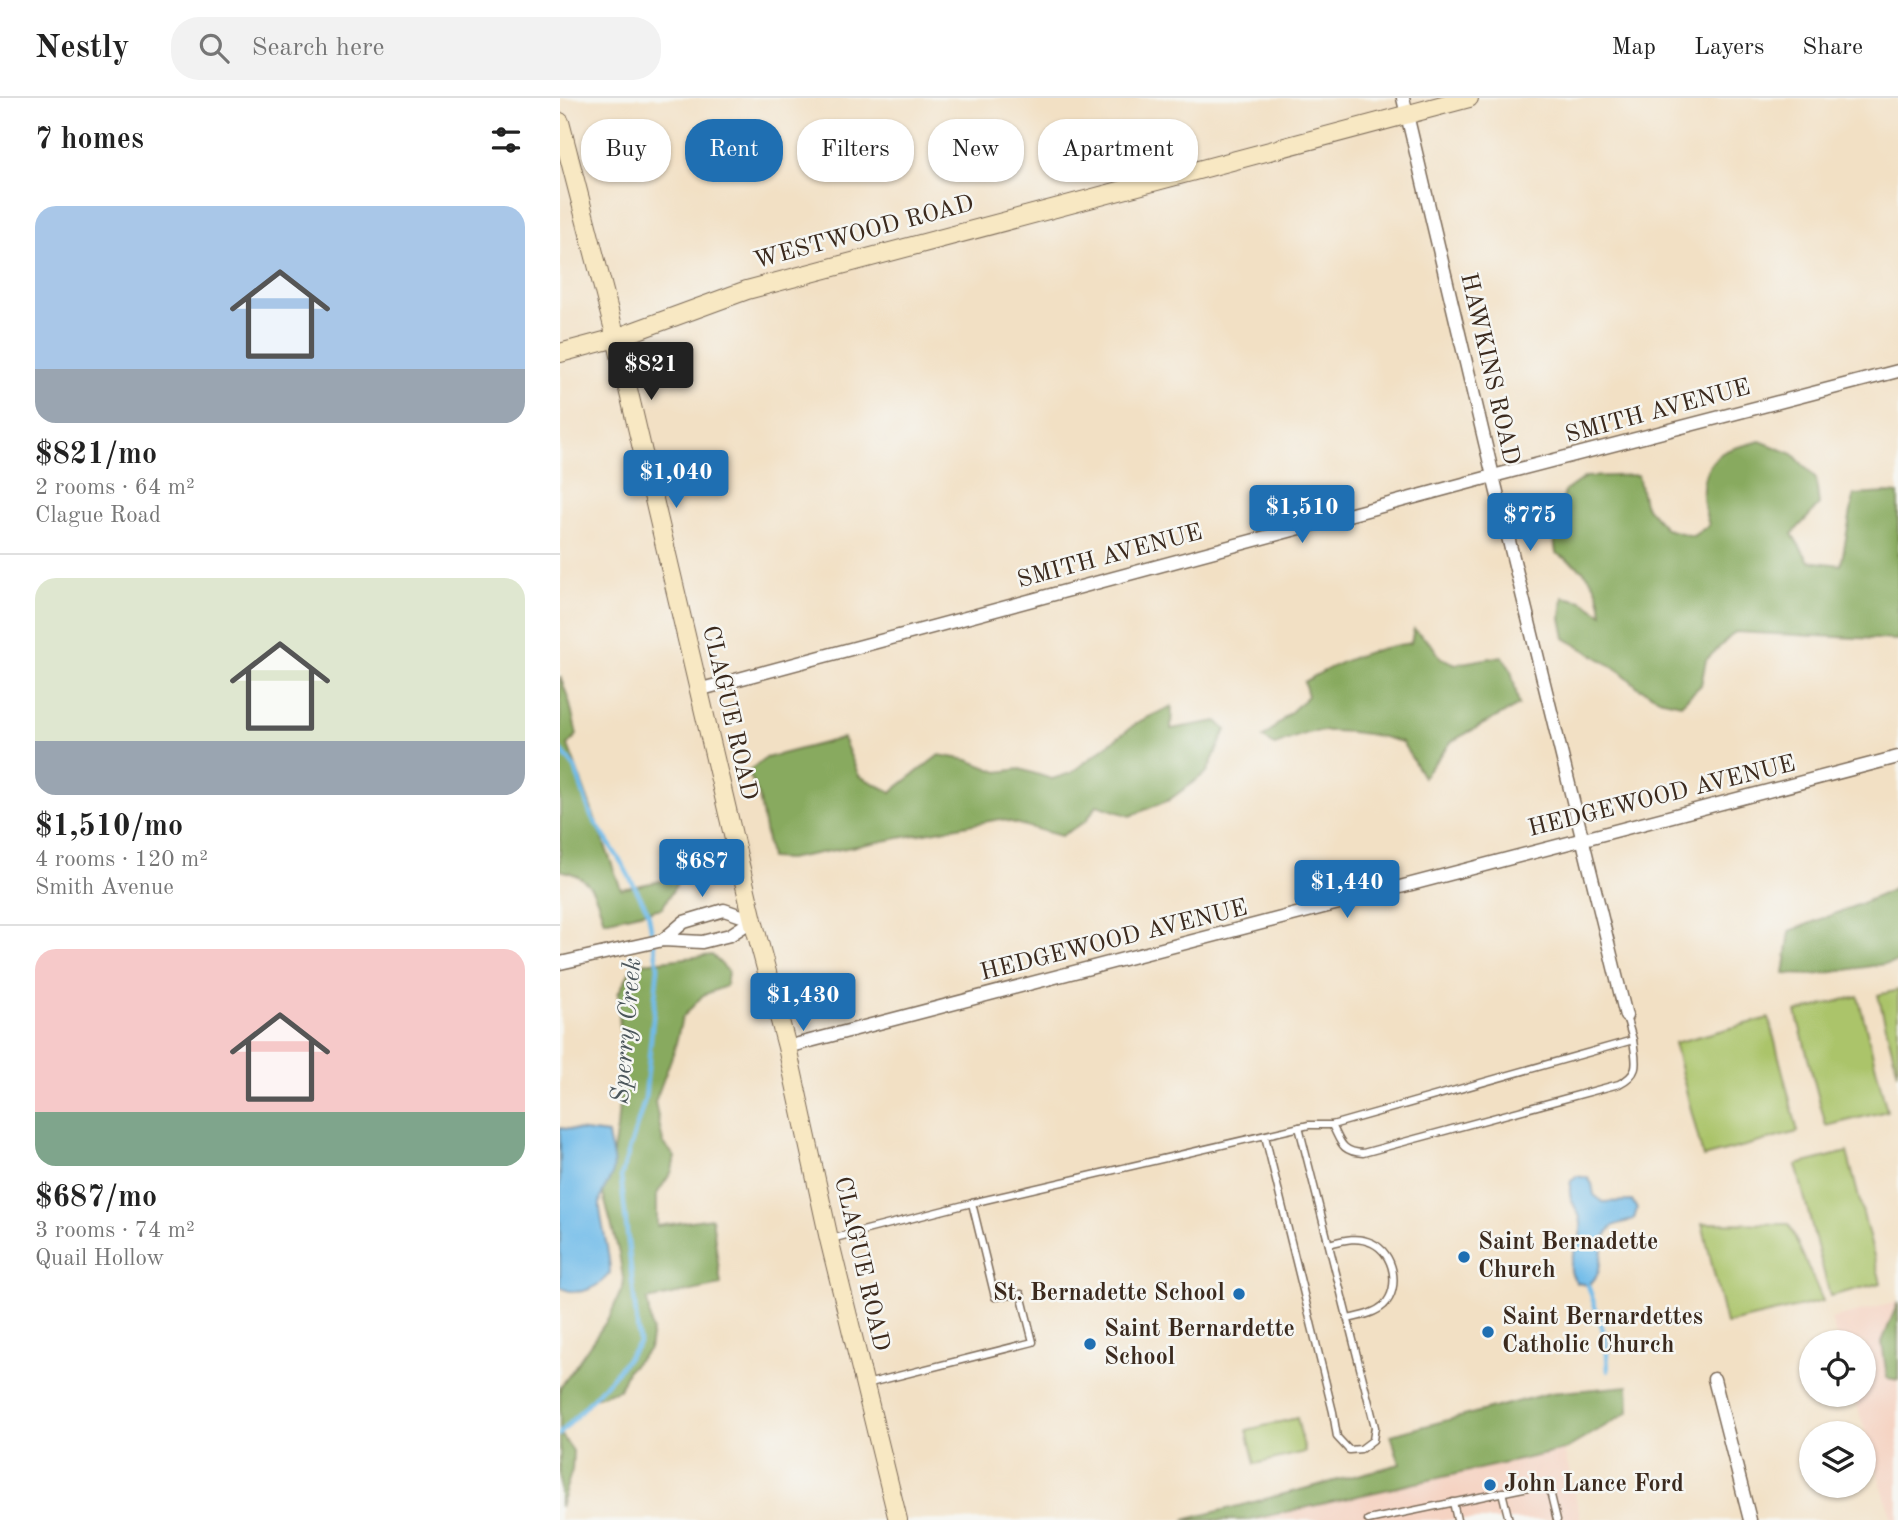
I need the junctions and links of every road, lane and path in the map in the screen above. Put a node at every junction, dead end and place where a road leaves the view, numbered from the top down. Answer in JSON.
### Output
{"nodes":[{"id":1,"x":1469,"y":98,"type":"edge"},
{"id":2,"x":1405,"y":107,"type":"edge"},
{"id":3,"x":560,"y":122,"type":"edge"},
{"id":4,"x":616,"y":338,"type":"junction"},
{"id":5,"x":560,"y":353,"type":"edge"},
{"id":6,"x":1898,"y":371,"type":"edge"},
{"id":7,"x":1493,"y":476,"type":"junction"},
{"id":8,"x":698,"y":690,"type":"junction"},
{"id":9,"x":1898,"y":757,"type":"edge"},
{"id":10,"x":1583,"y":838,"type":"junction"},
{"id":11,"x":753,"y":920,"type":"junction"},
{"id":12,"x":663,"y":940,"type":"junction"},
{"id":13,"x":560,"y":963,"type":"edge"},
{"id":14,"x":1626,"y":1016,"type":"joint"},
{"id":15,"x":1633,"y":1040,"type":"junction"},
{"id":16,"x":787,"y":1047,"type":"junction"},
{"id":17,"x":1332,"y":1125,"type":"junction"},
{"id":18,"x":1299,"y":1128,"type":"junction"},
{"id":19,"x":1265,"y":1136,"type":"junction"},
{"id":20,"x":972,"y":1203,"type":"junction"},
{"id":21,"x":829,"y":1240,"type":"junction"},
{"id":22,"x":1329,"y":1244,"type":"junction"},
{"id":23,"x":1348,"y":1319,"type":"junction"},
{"id":24,"x":1714,"y":1379,"type":"dead end"},
{"id":25,"x":864,"y":1385,"type":"junction"},
{"id":26,"x":1502,"y":1492,"type":"junction"},
{"id":27,"x":1453,"y":1502,"type":"junction"},
{"id":28,"x":1414,"y":1510,"type":"junction"},
{"id":29,"x":1373,"y":1519,"type":"edge"},
{"id":30,"x":898,"y":1520,"type":"edge"},
{"id":31,"x":1416,"y":1520,"type":"edge"},
{"id":32,"x":1457,"y":1520,"type":"edge"},
{"id":33,"x":1508,"y":1520,"type":"edge"},
{"id":34,"x":1557,"y":1520,"type":"edge"},
{"id":35,"x":1750,"y":1520,"type":"edge"}],
"edges":[{"from":1,"to":2,"type":"main road","name":"WESTWOOD ROAD"},
{"from":2,"to":4,"type":"main road","name":"WESTWOOD ROAD"},
{"from":2,"to":7,"type":"street","name":"HAWKINS ROAD"},
{"from":3,"to":4,"type":"main road","name":"CLAGUE ROAD"},
{"from":4,"to":5,"type":"main road","name":"WESTWOOD ROAD"},
{"from":4,"to":8,"type":"main road","name":"CLAGUE ROAD"},
{"from":6,"to":7,"type":"street","name":"SMITH AVENUE"},
{"from":7,"to":8,"type":"street","name":"SMITH AVENUE"},
{"from":7,"to":10,"type":"street","name":"HAWKINS ROAD"},
{"from":8,"to":11,"type":"main road","name":"CLAGUE ROAD"},
{"from":9,"to":10,"type":"street","name":"HEDGEWOOD AVENUE"},
{"from":10,"to":14,"type":"street","name":"HAWKINS ROAD"},
{"from":10,"to":16,"type":"street","name":"HEDGEWOOD AVENUE"},
{"from":11,"to":12,"type":"street"},
{"from":11,"to":12,"type":"street"},
{"from":11,"to":16,"type":"main road","name":"CLAGUE ROAD"},
{"from":12,"to":13,"type":"street"},
{"from":14,"to":15,"type":"lane"},
{"from":15,"to":17,"type":"lane"},
{"from":15,"to":17,"type":"lane"},
{"from":16,"to":21,"type":"main road","name":"CLAGUE ROAD"},
{"from":17,"to":18,"type":"lane"},
{"from":18,"to":19,"type":"lane"},
{"from":18,"to":22,"type":"lane"},
{"from":19,"to":20,"type":"lane"},
{"from":19,"to":23,"type":"lane"},
{"from":20,"to":21,"type":"lane"},
{"from":20,"to":25,"type":"lane"},
{"from":21,"to":25,"type":"main road","name":"CLAGUE ROAD"},
{"from":22,"to":23,"type":"lane"},
{"from":22,"to":23,"type":"lane"},
{"from":24,"to":35,"type":"street"},
{"from":25,"to":30,"type":"main road","name":"CLAGUE ROAD"},
{"from":26,"to":27,"type":"lane"},
{"from":26,"to":33,"type":"lane"},
{"from":26,"to":34,"type":"lane"},
{"from":27,"to":28,"type":"lane"},
{"from":27,"to":32,"type":"lane"},
{"from":28,"to":29,"type":"lane"},
{"from":28,"to":31,"type":"lane"}]}
